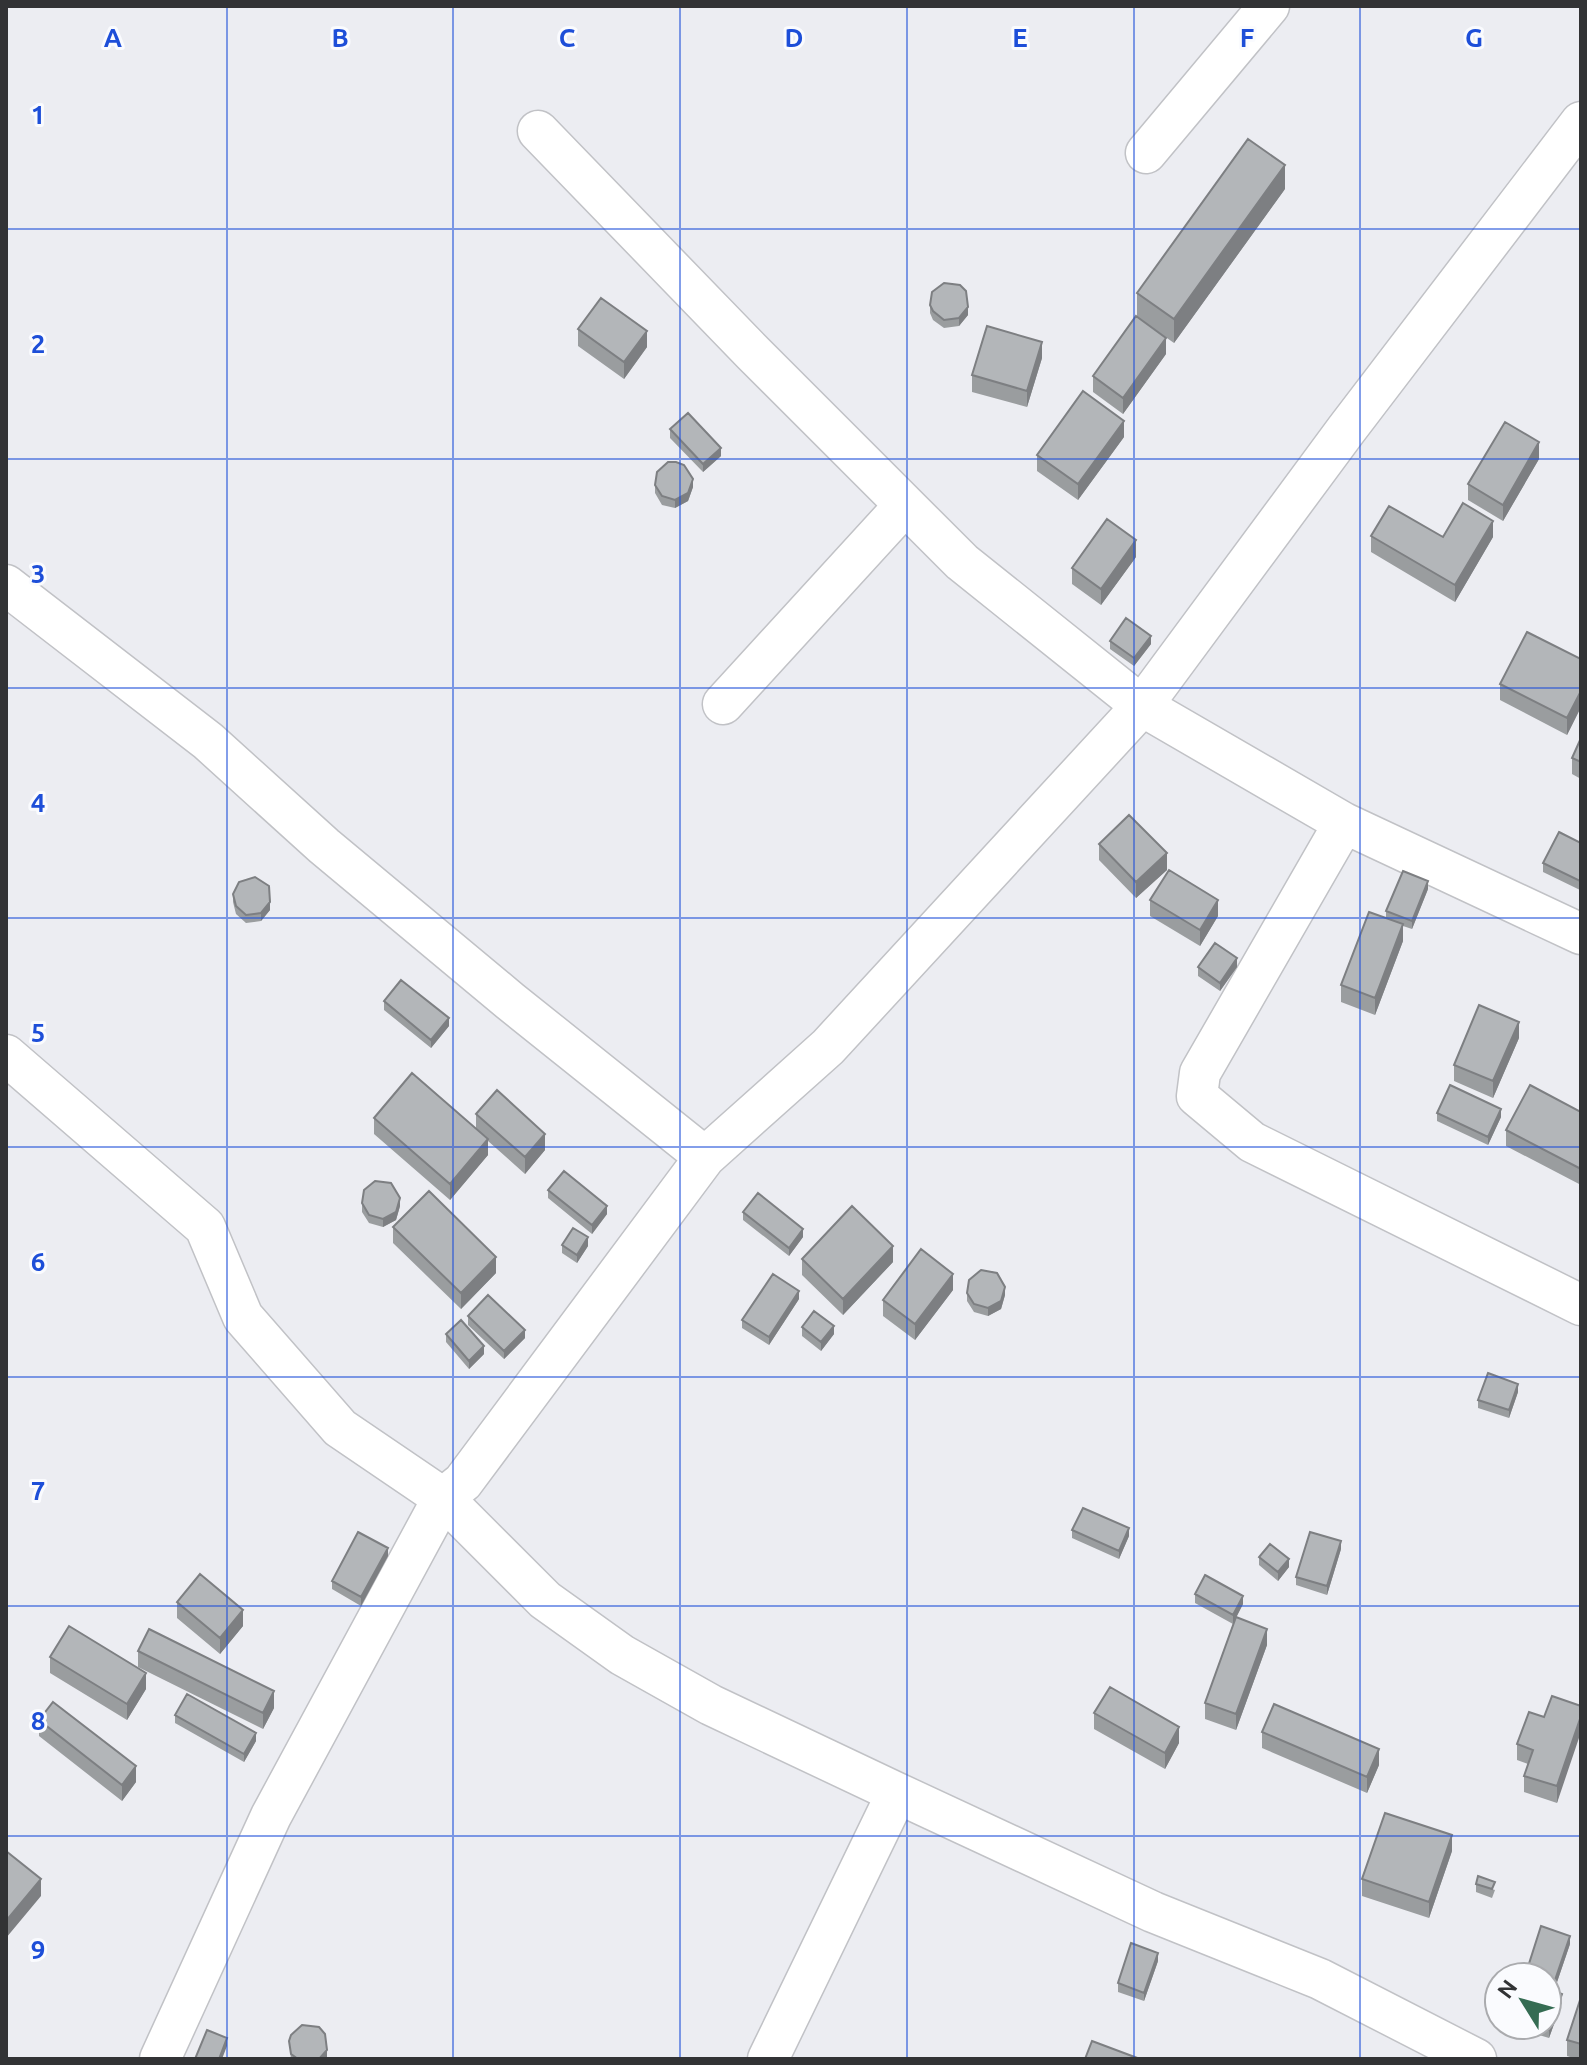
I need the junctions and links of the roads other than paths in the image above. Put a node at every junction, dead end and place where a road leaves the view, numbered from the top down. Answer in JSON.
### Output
{"nodes":[{"id":1,"x":1269,"y":6,"type":"edge"},
{"id":2,"x":1581,"y":122,"type":"edge"},
{"id":3,"x":538,"y":131,"type":"dead end"},
{"id":4,"x":1146,"y":153,"type":"dead end"},
{"id":5,"x":905,"y":505,"type":"junction"},
{"id":6,"x":6,"y":585,"type":"edge"},
{"id":7,"x":723,"y":704,"type":"dead end"},
{"id":8,"x":1142,"y":706,"type":"junction"},
{"id":9,"x":1344,"y":823,"type":"junction"},
{"id":10,"x":1581,"y":934,"type":"edge"},
{"id":11,"x":6,"y":1055,"type":"edge"},
{"id":12,"x":705,"y":1157,"type":"junction"},
{"id":13,"x":1581,"y":1305,"type":"edge"},
{"id":14,"x":443,"y":1498,"type":"junction"},
{"id":15,"x":897,"y":1793,"type":"junction"},
{"id":16,"x":160,"y":2059,"type":"edge"},
{"id":17,"x":768,"y":2059,"type":"edge"},
{"id":18,"x":1476,"y":2059,"type":"edge"}],
"edges":[{"from":1,"to":4,"type":"street"},
{"from":2,"to":8,"type":"street"},
{"from":3,"to":5,"type":"street"},
{"from":5,"to":7,"type":"street"},
{"from":5,"to":8,"type":"street"},
{"from":6,"to":12,"type":"street"},
{"from":8,"to":9,"type":"street"},
{"from":8,"to":12,"type":"street"},
{"from":9,"to":10,"type":"street"},
{"from":9,"to":13,"type":"street"},
{"from":11,"to":14,"type":"street"},
{"from":12,"to":14,"type":"street"},
{"from":14,"to":15,"type":"street"},
{"from":14,"to":16,"type":"street"},
{"from":15,"to":17,"type":"street"},
{"from":15,"to":18,"type":"street"}]}
